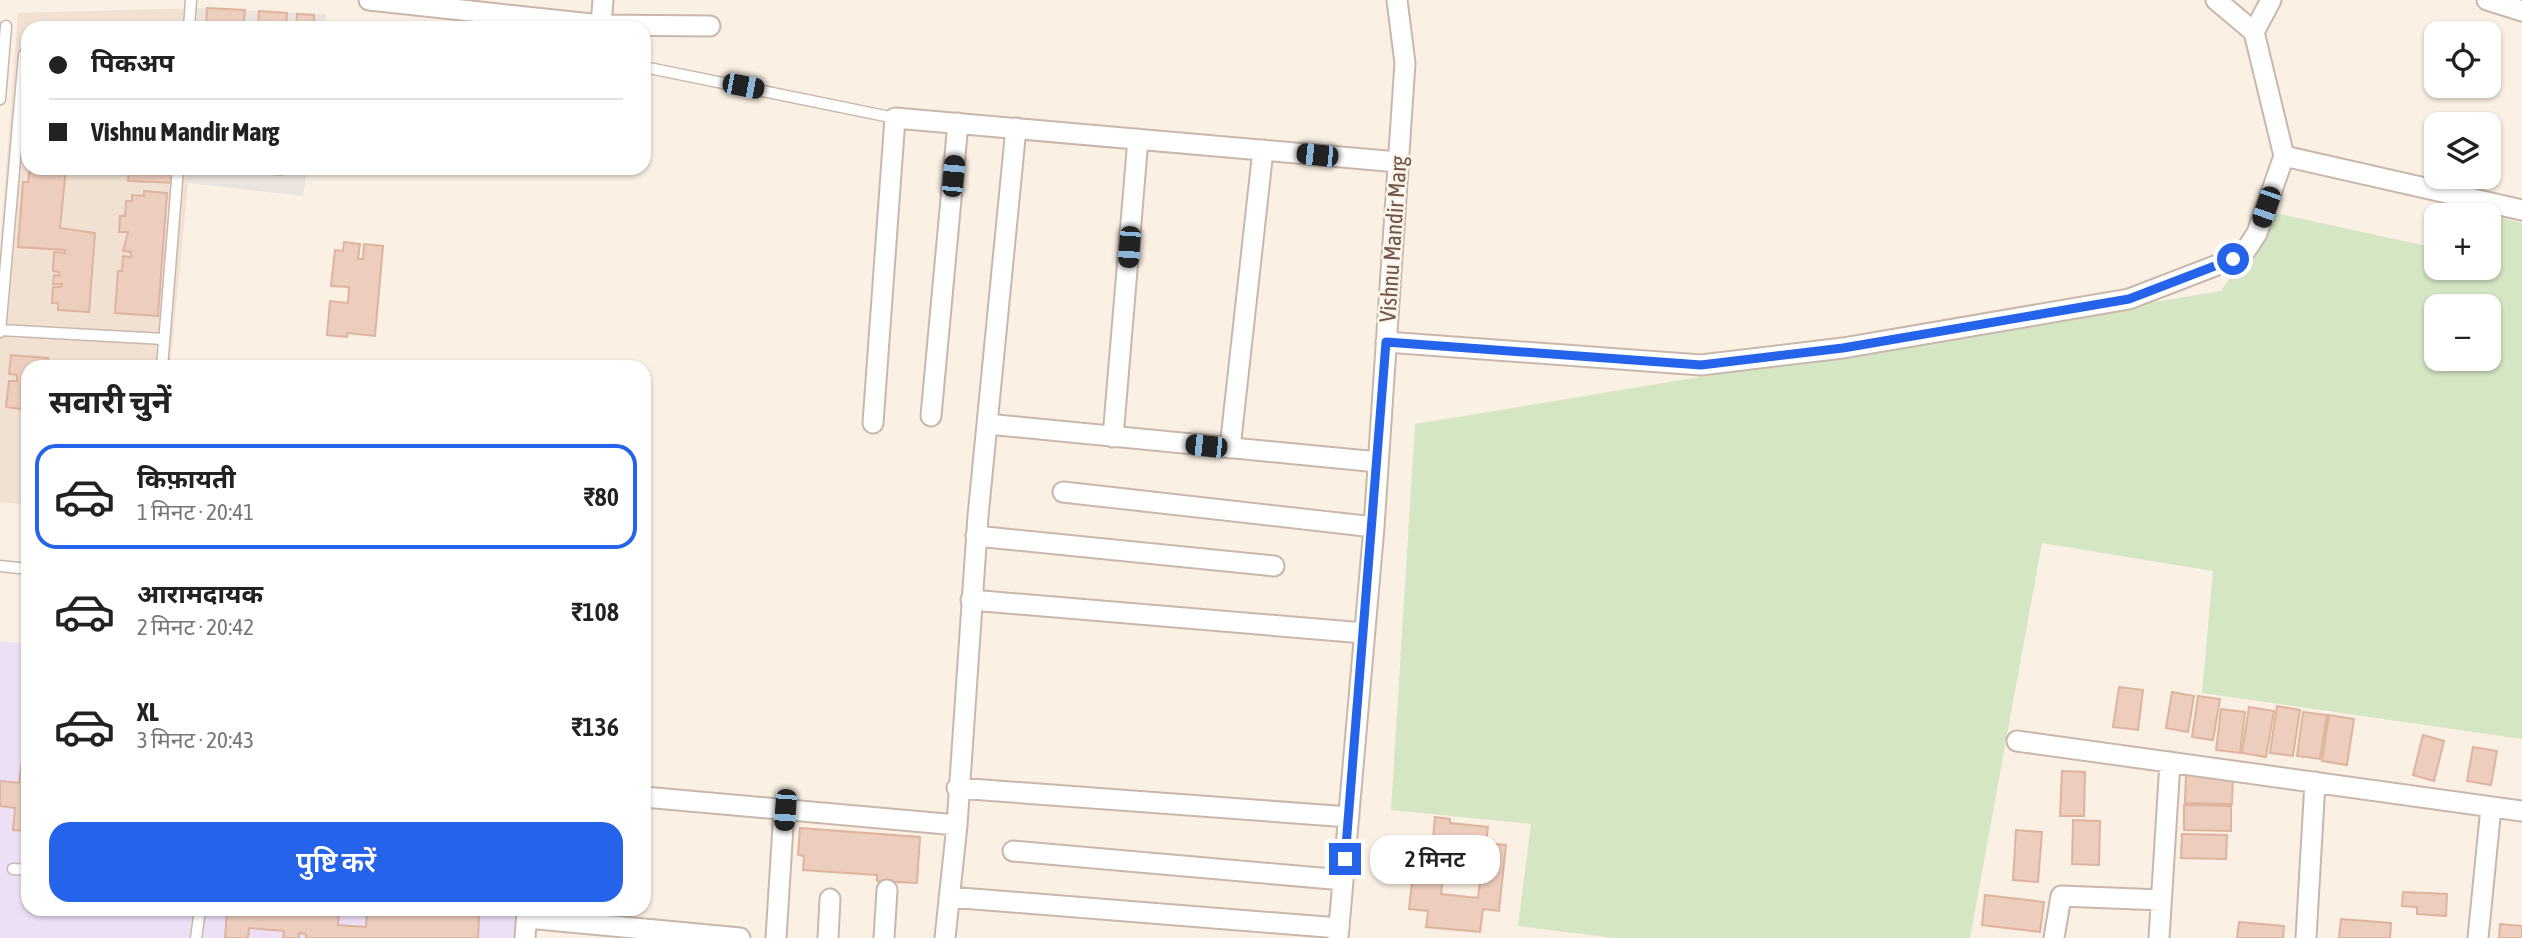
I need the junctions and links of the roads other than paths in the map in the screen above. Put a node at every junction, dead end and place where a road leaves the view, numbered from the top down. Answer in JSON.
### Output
{"nodes":[{"id":1,"x":191,"y":0,"type":"edge"},
{"id":2,"x":369,"y":0,"type":"edge"},
{"id":3,"x":603,"y":0,"type":"edge"},
{"id":4,"x":1397,"y":0,"type":"edge"},
{"id":5,"x":2216,"y":0,"type":"edge"},
{"id":6,"x":2271,"y":0,"type":"edge"},
{"id":7,"x":2487,"y":0,"type":"edge"},
{"id":8,"x":491,"y":6,"type":"edge"},
{"id":9,"x":2522,"y":11,"type":"edge"},
{"id":10,"x":190,"y":21,"type":"edge"},
{"id":11,"x":560,"y":21,"type":"edge"},
{"id":12,"x":601,"y":21,"type":"edge"},
{"id":13,"x":651,"y":25,"type":"edge"},
{"id":14,"x":6,"y":26,"type":"dead end"},
{"id":15,"x":710,"y":26,"type":"dead end"},
{"id":16,"x":2254,"y":32,"type":"junction"},
{"id":17,"x":651,"y":68,"type":"edge"},
{"id":18,"x":21,"y":79,"type":"edge"},
{"id":19,"x":0,"y":99,"type":"edge"},
{"id":20,"x":895,"y":118,"type":"junction"},
{"id":21,"x":958,"y":123,"type":"junction"},
{"id":22,"x":1016,"y":128,"type":"junction"},
{"id":23,"x":1138,"y":139,"type":"junction"},
{"id":24,"x":1263,"y":150,"type":"junction"},
{"id":25,"x":2284,"y":156,"type":"junction"},
{"id":26,"x":1398,"y":162,"type":"junction"},
{"id":27,"x":177,"y":175,"type":"edge"},
{"id":28,"x":2522,"y":210,"type":"edge"},
{"id":29,"x":0,"y":331,"type":"edge"},
{"id":30,"x":164,"y":339,"type":"junction"},
{"id":31,"x":1386,"y":342,"type":"junction"},
{"id":32,"x":163,"y":360,"type":"edge"},
{"id":33,"x":931,"y":416,"type":"dead end"},
{"id":34,"x":873,"y":423,"type":"dead end"},
{"id":35,"x":987,"y":424,"type":"junction"},
{"id":36,"x":1113,"y":437,"type":"junction"},
{"id":37,"x":1230,"y":448,"type":"junction"},
{"id":38,"x":1378,"y":462,"type":"junction"},
{"id":39,"x":1063,"y":492,"type":"dead end"},
{"id":40,"x":1374,"y":527,"type":"junction"},
{"id":41,"x":976,"y":536,"type":"junction"},
{"id":42,"x":0,"y":566,"type":"edge"},
{"id":43,"x":1274,"y":566,"type":"dead end"},
{"id":44,"x":21,"y":568,"type":"edge"},
{"id":45,"x":971,"y":600,"type":"junction"},
{"id":46,"x":1364,"y":633,"type":"junction"},
{"id":47,"x":2017,"y":741,"type":"dead end"},
{"id":48,"x":2170,"y":762,"type":"junction"},
{"id":49,"x":2315,"y":782,"type":"junction"},
{"id":50,"x":957,"y":788,"type":"junction"},
{"id":51,"x":651,"y":798,"type":"edge"},
{"id":52,"x":2491,"y":807,"type":"junction"},
{"id":53,"x":785,"y":810,"type":"junction"},
{"id":54,"x":2522,"y":811,"type":"edge"},
{"id":55,"x":1349,"y":817,"type":"junction"},
{"id":56,"x":957,"y":825,"type":"junction"},
{"id":57,"x":1013,"y":851,"type":"dead end"},
{"id":58,"x":13,"y":869,"type":"dead end"},
{"id":59,"x":21,"y":870,"type":"edge"},
{"id":60,"x":1343,"y":880,"type":"junction"},
{"id":61,"x":887,"y":890,"type":"dead end"},
{"id":62,"x":949,"y":897,"type":"junction"},
{"id":63,"x":830,"y":899,"type":"dead end"},
{"id":64,"x":2161,"y":900,"type":"junction"},
{"id":65,"x":199,"y":916,"type":"edge"},
{"id":66,"x":526,"y":922,"type":"edge"},
{"id":67,"x":1338,"y":933,"type":"edge"},
{"id":68,"x":196,"y":938,"type":"edge"},
{"id":69,"x":740,"y":938,"type":"edge"},
{"id":70,"x":776,"y":938,"type":"edge"},
{"id":71,"x":828,"y":938,"type":"edge"},
{"id":72,"x":884,"y":938,"type":"edge"},
{"id":73,"x":945,"y":938,"type":"edge"},
{"id":74,"x":2054,"y":938,"type":"edge"},
{"id":75,"x":2159,"y":938,"type":"edge"},
{"id":76,"x":2306,"y":938,"type":"edge"},
{"id":77,"x":2479,"y":938,"type":"edge"}],
"edges":[{"from":1,"to":10,"type":"lane"},
{"from":2,"to":8,"type":"street"},
{"from":3,"to":12,"type":"street"},
{"from":4,"to":26,"type":"street","name":"Vishnu Mandir Marg"},
{"from":5,"to":16,"type":"street"},
{"from":6,"to":16,"type":"street"},
{"from":7,"to":9,"type":"street"},
{"from":8,"to":11,"type":"street"},
{"from":13,"to":15,"type":"street"},
{"from":14,"to":19,"type":"lane"},
{"from":16,"to":25,"type":"street"},
{"from":17,"to":20,"type":"lane"},
{"from":18,"to":29,"type":"lane"},
{"from":20,"to":21,"type":"street"},
{"from":20,"to":34,"type":"street"},
{"from":21,"to":22,"type":"street"},
{"from":21,"to":33,"type":"street"},
{"from":22,"to":23,"type":"street"},
{"from":22,"to":35,"type":"street"},
{"from":23,"to":24,"type":"street"},
{"from":23,"to":36,"type":"street"},
{"from":24,"to":26,"type":"street"},
{"from":24,"to":37,"type":"street"},
{"from":25,"to":28,"type":"street"},
{"from":25,"to":31,"type":"street"},
{"from":26,"to":31,"type":"street","name":"Vishnu Mandir Marg"},
{"from":27,"to":30,"type":"lane"},
{"from":29,"to":30,"type":"lane"},
{"from":30,"to":32,"type":"lane"},
{"from":31,"to":38,"type":"street","name":"Vishnu Mandir Marg"},
{"from":35,"to":36,"type":"street"},
{"from":35,"to":41,"type":"street"},
{"from":36,"to":37,"type":"street"},
{"from":37,"to":38,"type":"street"},
{"from":38,"to":40,"type":"street","name":"Vishnu Mandir Marg"},
{"from":39,"to":40,"type":"street"},
{"from":40,"to":46,"type":"street","name":"Vishnu Mandir Marg"},
{"from":41,"to":43,"type":"street"},
{"from":41,"to":45,"type":"street"},
{"from":42,"to":44,"type":"lane"},
{"from":45,"to":46,"type":"street"},
{"from":45,"to":50,"type":"street"},
{"from":46,"to":55,"type":"street","name":"Vishnu Mandir Marg"},
{"from":47,"to":48,"type":"street"},
{"from":48,"to":49,"type":"street"},
{"from":48,"to":64,"type":"street"},
{"from":49,"to":52,"type":"street"},
{"from":49,"to":76,"type":"street"},
{"from":50,"to":55,"type":"street"},
{"from":50,"to":56,"type":"street"},
{"from":51,"to":53,"type":"street"},
{"from":52,"to":54,"type":"street"},
{"from":52,"to":77,"type":"street"},
{"from":53,"to":56,"type":"street"},
{"from":53,"to":70,"type":"street"},
{"from":55,"to":60,"type":"street","name":"Vishnu Mandir Marg"},
{"from":56,"to":62,"type":"street"},
{"from":57,"to":60,"type":"street"},
{"from":58,"to":59,"type":"lane"},
{"from":60,"to":67,"type":"street","name":"Vishnu Mandir Marg"},
{"from":61,"to":72,"type":"street"},
{"from":62,"to":67,"type":"street"},
{"from":62,"to":73,"type":"street"},
{"from":63,"to":71,"type":"street"},
{"from":64,"to":74,"type":"street"},
{"from":64,"to":75,"type":"street"},
{"from":65,"to":68,"type":"lane"},
{"from":66,"to":69,"type":"street"}]}
